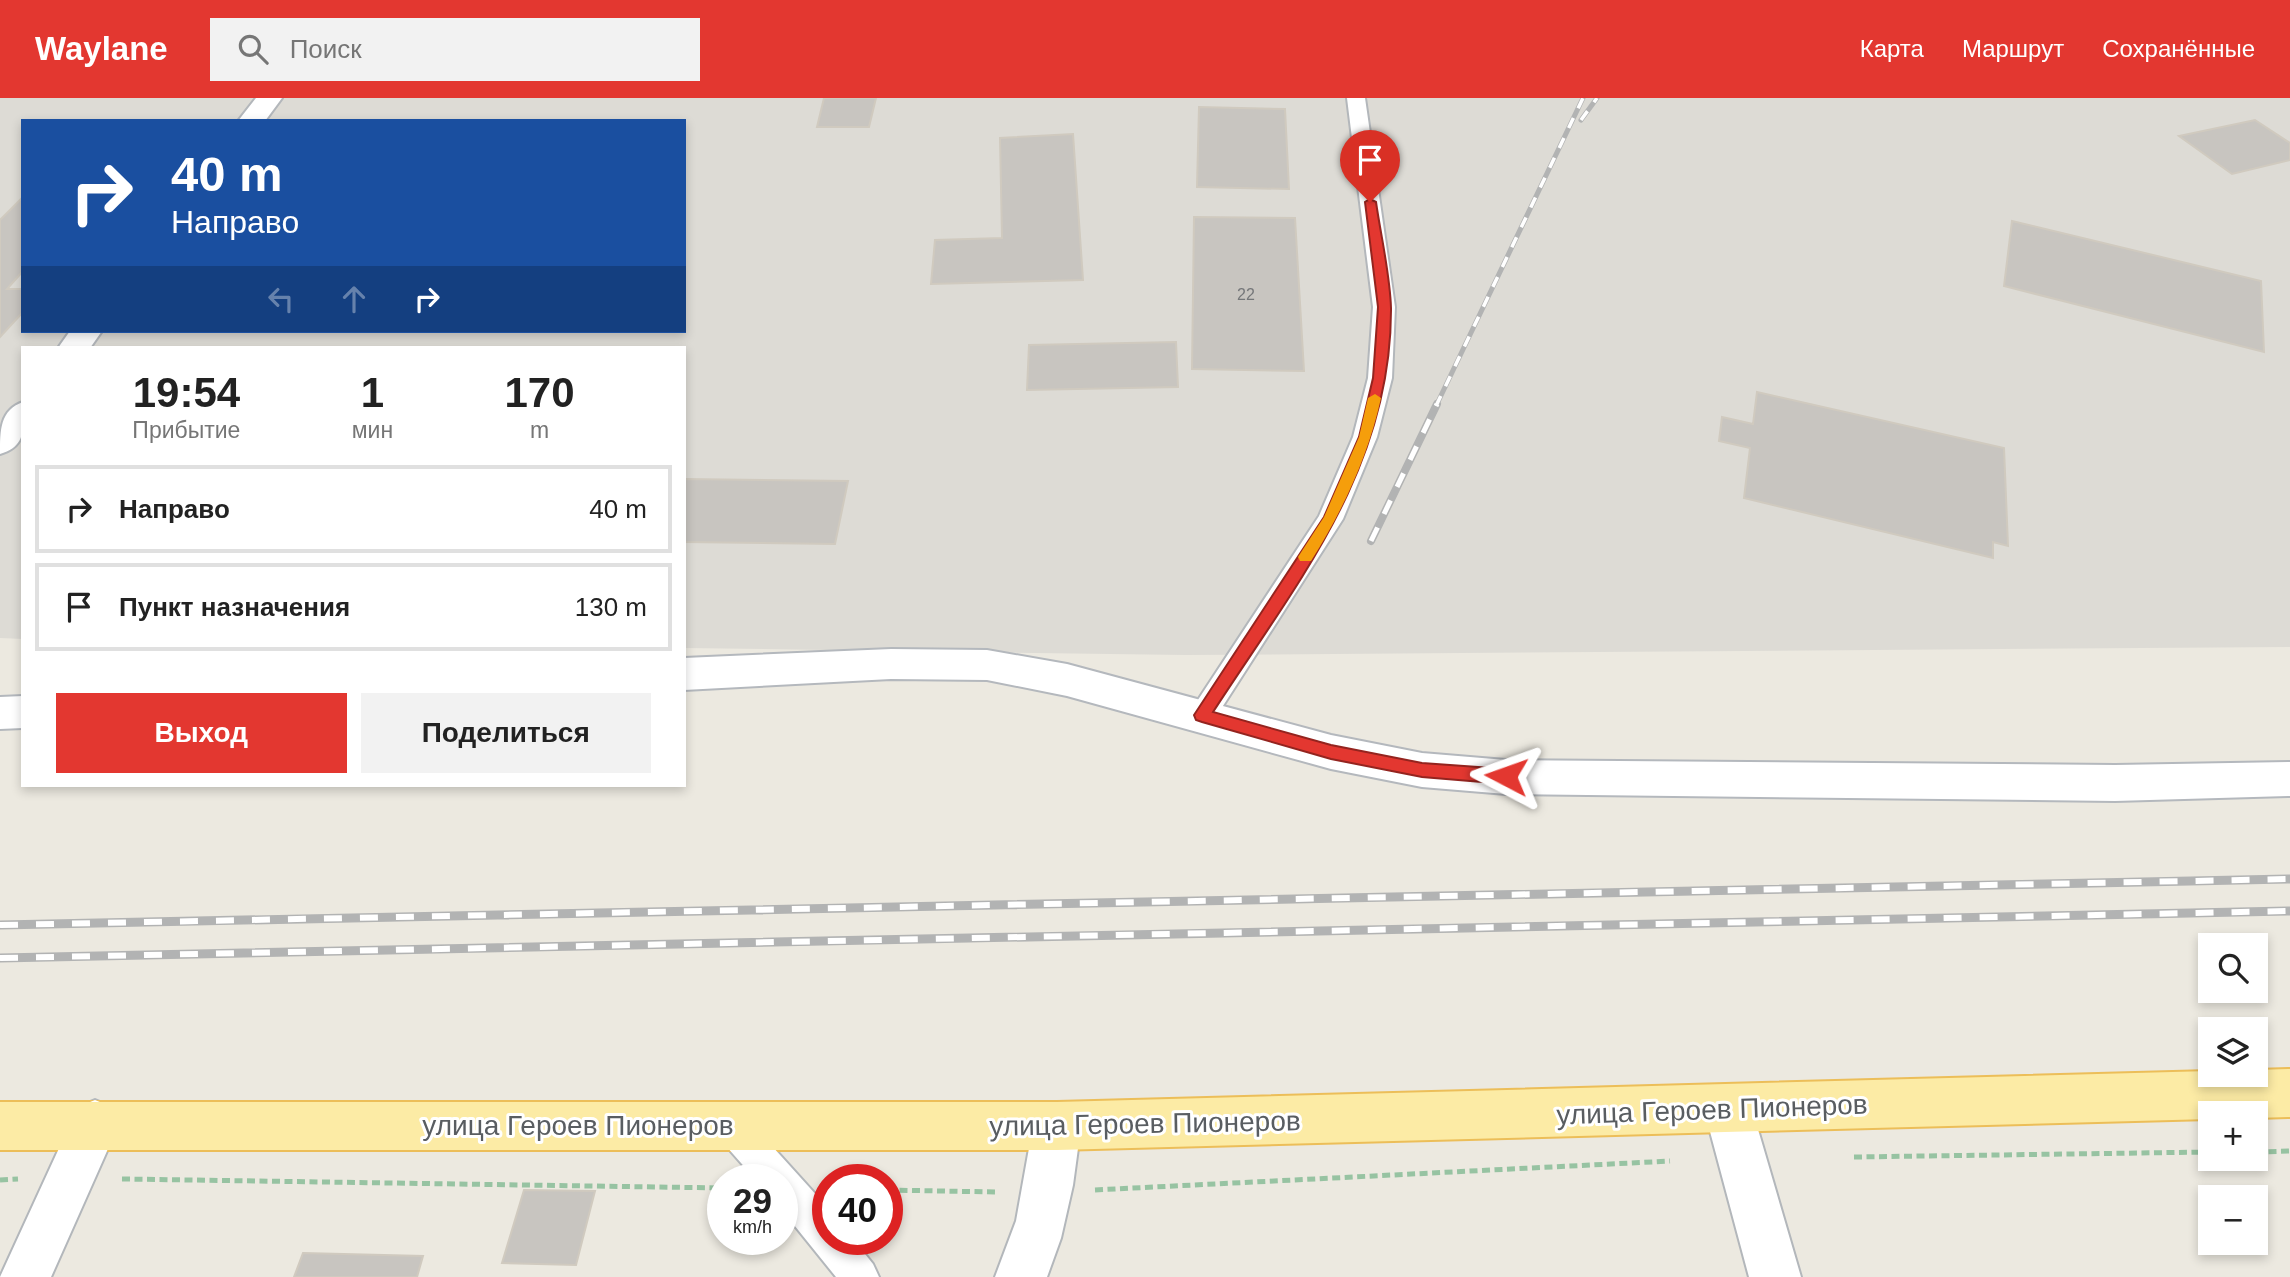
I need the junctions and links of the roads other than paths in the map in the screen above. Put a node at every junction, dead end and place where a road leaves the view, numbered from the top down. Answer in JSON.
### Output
{"nodes":[{"id":1,"x":269,"y":98,"type":"edge"},
{"id":2,"x":1356,"y":98,"type":"edge"},
{"id":3,"x":253,"y":119,"type":"edge"},
{"id":4,"x":21,"y":415,"type":"edge"},
{"id":5,"x":0,"y":442,"type":"edge"},
{"id":6,"x":686,"y":674,"type":"edge"},
{"id":7,"x":21,"y":712,"type":"edge"},
{"id":8,"x":0,"y":713,"type":"edge"},
{"id":9,"x":1202,"y":715,"type":"junction"},
{"id":10,"x":2290,"y":779,"type":"edge"},
{"id":11,"x":2290,"y":1093,"type":"edge"},
{"id":12,"x":1728,"y":1109,"type":"junction"},
{"id":13,"x":95,"y":1124,"type":"junction"},
{"id":14,"x":0,"y":1126,"type":"edge"},
{"id":15,"x":731,"y":1126,"type":"junction"},
{"id":16,"x":1056,"y":1126,"type":"junction"},
{"id":17,"x":766,"y":1164,"type":"edge"},
{"id":18,"x":798,"y":1202,"type":"edge"},
{"id":19,"x":812,"y":1219,"type":"edge"},
{"id":20,"x":842,"y":1255,"type":"edge"},
{"id":21,"x":25,"y":1277,"type":"edge"},
{"id":22,"x":860,"y":1277,"type":"edge"},
{"id":23,"x":1021,"y":1277,"type":"edge"},
{"id":24,"x":1775,"y":1277,"type":"edge"}],
"edges":[{"from":1,"to":3,"type":"street"},
{"from":2,"to":9,"type":"lane"},
{"from":4,"to":5,"type":"street"},
{"from":6,"to":9,"type":"street"},
{"from":7,"to":8,"type":"street"},
{"from":9,"to":10,"type":"street"},
{"from":11,"to":12,"type":"main road","name":"улица Героев Пионеров"},
{"from":12,"to":16,"type":"main road","name":"улица Героев Пионеров"},
{"from":12,"to":24,"type":"street"},
{"from":13,"to":14,"type":"main road","name":"улица Героев Пионеров"},
{"from":13,"to":15,"type":"main road","name":"улица Героев Пионеров"},
{"from":13,"to":21,"type":"street"},
{"from":15,"to":16,"type":"main road","name":"улица Героев Пионеров"},
{"from":15,"to":17,"type":"lane"},
{"from":16,"to":23,"type":"street"},
{"from":18,"to":19,"type":"lane"},
{"from":20,"to":22,"type":"lane"}]}
